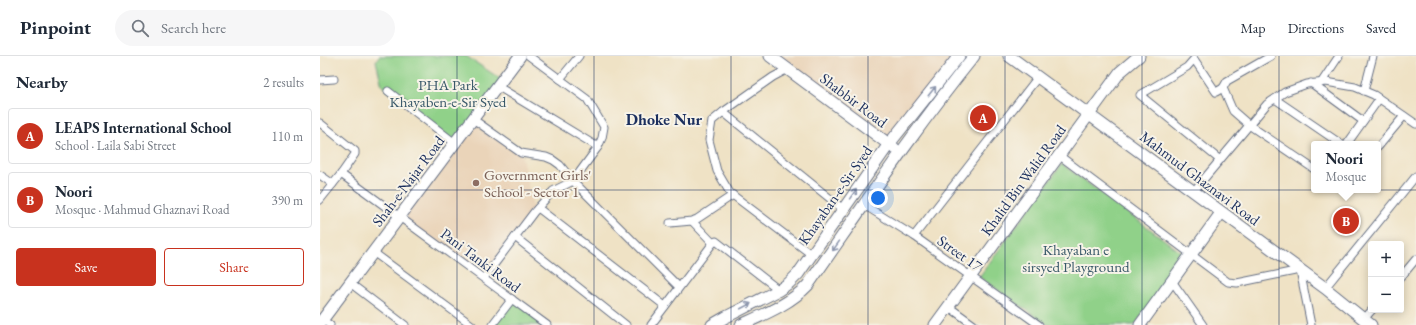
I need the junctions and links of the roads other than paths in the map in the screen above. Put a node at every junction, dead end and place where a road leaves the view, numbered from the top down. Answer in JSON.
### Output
{"nodes":[{"id":1,"x":520,"y":56,"type":"edge"},
{"id":2,"x":529,"y":56,"type":"edge"},
{"id":3,"x":579,"y":56,"type":"edge"},
{"id":4,"x":770,"y":56,"type":"edge"},
{"id":5,"x":959,"y":56,"type":"edge"},
{"id":6,"x":974,"y":56,"type":"edge"},
{"id":7,"x":1009,"y":56,"type":"edge"},
{"id":8,"x":1139,"y":56,"type":"edge"},
{"id":9,"x":1272,"y":56,"type":"edge"},
{"id":10,"x":1339,"y":56,"type":"edge"},
{"id":11,"x":1373,"y":56,"type":"edge"},
{"id":12,"x":788,"y":69,"type":"junction"},
{"id":13,"x":1038,"y":77,"type":"junction"},
{"id":14,"x":334,"y":79,"type":"dead end"},
{"id":15,"x":560,"y":79,"type":"junction"},
{"id":16,"x":320,"y":80,"type":"edge"},
{"id":17,"x":1311,"y":83,"type":"junction"},
{"id":18,"x":1321,"y":83,"type":"junction"},
{"id":19,"x":497,"y":86,"type":"junction"},
{"id":20,"x":1223,"y":88,"type":"junction"},
{"id":21,"x":388,"y":91,"type":"dead end"},
{"id":22,"x":1364,"y":92,"type":"junction"},
{"id":23,"x":1274,"y":99,"type":"junction"},
{"id":24,"x":1379,"y":99,"type":"junction"},
{"id":25,"x":723,"y":112,"type":"junction"},
{"id":26,"x":1090,"y":115,"type":"junction"},
{"id":27,"x":1404,"y":116,"type":"junction"},
{"id":28,"x":473,"y":119,"type":"junction"},
{"id":29,"x":1363,"y":121,"type":"junction"},
{"id":30,"x":320,"y":123,"type":"edge"},
{"id":31,"x":1416,"y":124,"type":"edge"},
{"id":32,"x":1249,"y":125,"type":"junction"},
{"id":33,"x":1337,"y":141,"type":"edge"},
{"id":34,"x":1349,"y":141,"type":"edge"},
{"id":35,"x":455,"y":143,"type":"junction"},
{"id":36,"x":1381,"y":143,"type":"edge"},
{"id":37,"x":889,"y":144,"type":"junction"},
{"id":38,"x":598,"y":147,"type":"junction"},
{"id":39,"x":900,"y":153,"type":"junction"},
{"id":40,"x":1060,"y":156,"type":"junction"},
{"id":41,"x":1220,"y":160,"type":"junction"},
{"id":42,"x":1311,"y":167,"type":"edge"},
{"id":43,"x":341,"y":174,"type":"junction"},
{"id":44,"x":320,"y":175,"type":"edge"},
{"id":45,"x":1416,"y":176,"type":"edge"},
{"id":46,"x":573,"y":181,"type":"junction"},
{"id":47,"x":333,"y":184,"type":"junction"},
{"id":48,"x":1193,"y":192,"type":"junction"},
{"id":49,"x":733,"y":195,"type":"junction"},
{"id":50,"x":320,"y":200,"type":"edge"},
{"id":51,"x":864,"y":205,"type":"junction"},
{"id":52,"x":538,"y":208,"type":"junction"},
{"id":53,"x":843,"y":209,"type":"junction"},
{"id":54,"x":1221,"y":213,"type":"junction"},
{"id":55,"x":400,"y":216,"type":"junction"},
{"id":56,"x":692,"y":221,"type":"junction"},
{"id":57,"x":670,"y":223,"type":"dead end"},
{"id":58,"x":914,"y":236,"type":"junction"},
{"id":59,"x":515,"y":237,"type":"junction"},
{"id":60,"x":715,"y":242,"type":"junction"},
{"id":61,"x":373,"y":252,"type":"junction"},
{"id":62,"x":1192,"y":254,"type":"junction"},
{"id":63,"x":812,"y":255,"type":"junction"},
{"id":64,"x":1416,"y":259,"type":"edge"},
{"id":65,"x":1300,"y":270,"type":"junction"},
{"id":66,"x":1404,"y":273,"type":"edge"},
{"id":67,"x":971,"y":277,"type":"junction"},
{"id":68,"x":484,"y":278,"type":"junction"},
{"id":69,"x":1172,"y":281,"type":"junction"},
{"id":70,"x":350,"y":283,"type":"junction"},
{"id":71,"x":679,"y":287,"type":"junction"},
{"id":72,"x":1325,"y":288,"type":"junction"},
{"id":73,"x":779,"y":290,"type":"junction"},
{"id":74,"x":512,"y":299,"type":"junction"},
{"id":75,"x":665,"y":306,"type":"junction"},
{"id":76,"x":948,"y":307,"type":"junction"},
{"id":77,"x":1367,"y":322,"type":"edge"},
{"id":78,"x":324,"y":323,"type":"edge"},
{"id":79,"x":405,"y":325,"type":"edge"},
{"id":80,"x":472,"y":325,"type":"edge"},
{"id":81,"x":492,"y":325,"type":"edge"},
{"id":82,"x":547,"y":325,"type":"edge"},
{"id":83,"x":626,"y":325,"type":"edge"},
{"id":84,"x":651,"y":325,"type":"edge"},
{"id":85,"x":712,"y":325,"type":"edge"},
{"id":86,"x":741,"y":325,"type":"edge"},
{"id":87,"x":936,"y":325,"type":"edge"},
{"id":88,"x":974,"y":325,"type":"edge"},
{"id":89,"x":1039,"y":325,"type":"edge"},
{"id":90,"x":1140,"y":325,"type":"edge"},
{"id":91,"x":1203,"y":325,"type":"edge"},
{"id":92,"x":1311,"y":325,"type":"edge"}],
"edges":[{"from":1,"to":19,"type":"street","name":"Shah-e-Najar Road"},
{"from":2,"to":15,"type":"street"},
{"from":3,"to":15,"type":"street"},
{"from":4,"to":12,"type":"street","name":"Shabbir Road"},
{"from":37,"to":5,"type":"street","name":"Khayaban-e-Sir Syed","one_way":true},
{"from":6,"to":39,"type":"street","name":"Khayaban-e-Sir Syed"},
{"from":7,"to":13,"type":"street","name":"Mahmud Ghaznavi Road"},
{"from":8,"to":26,"type":"street","name":"Khalid Bin Walid Road"},
{"from":9,"to":20,"type":"street"},
{"from":10,"to":18,"type":"street"},
{"from":11,"to":22,"type":"street"},
{"from":12,"to":25,"type":"street"},
{"from":12,"to":37,"type":"street","name":"Shabbir Road"},
{"from":13,"to":26,"type":"street","name":"Mahmud Ghaznavi Road"},
{"from":13,"to":58,"type":"street"},
{"from":14,"to":16,"type":"street"},
{"from":15,"to":38,"type":"street"},
{"from":17,"to":18,"type":"street"},
{"from":17,"to":23,"type":"street"},
{"from":17,"to":29,"type":"street"},
{"from":18,"to":22,"type":"street"},
{"from":19,"to":28,"type":"street","name":"Shah-e-Najar Road"},
{"from":19,"to":38,"type":"street"},
{"from":20,"to":32,"type":"street"},
{"from":20,"to":41,"type":"street"},
{"from":21,"to":35,"type":"street"},
{"from":22,"to":24,"type":"street"},
{"from":23,"to":32,"type":"street"},
{"from":23,"to":33,"type":"street"},
{"from":24,"to":27,"type":"street"},
{"from":24,"to":29,"type":"street"},
{"from":25,"to":49,"type":"street"},
{"from":25,"to":53,"type":"street"},
{"from":26,"to":40,"type":"street","name":"Khalid Bin Walid Road"},
{"from":26,"to":48,"type":"street","name":"Mahmud Ghaznavi Road"},
{"from":27,"to":31,"type":"street"},
{"from":27,"to":36,"type":"street"},
{"from":28,"to":35,"type":"street","name":"Shah-e-Najar Road"},
{"from":28,"to":46,"type":"street"},
{"from":29,"to":34,"type":"street"},
{"from":30,"to":43,"type":"street"},
{"from":32,"to":41,"type":"street"},
{"from":32,"to":42,"type":"street"},
{"from":35,"to":55,"type":"street","name":"Shah-e-Najar Road"},
{"from":37,"to":39,"type":"street","name":"Shabbir Road"},
{"from":53,"to":37,"type":"street","name":"Khayaban-e-Sir Syed","one_way":true},
{"from":38,"to":46,"type":"street"},
{"from":39,"to":51,"type":"street","name":"Khayaban-e-Sir Syed"},
{"from":40,"to":62,"type":"street"},
{"from":40,"to":67,"type":"street","name":"Khalid Bin Walid Road"},
{"from":41,"to":48,"type":"street"},
{"from":43,"to":47,"type":"street"},
{"from":43,"to":55,"type":"street","name":"Pani Tanki Road"},
{"from":44,"to":47,"type":"street"},
{"from":45,"to":72,"type":"street"},
{"from":46,"to":52,"type":"street"},
{"from":46,"to":71,"type":"street"},
{"from":47,"to":50,"type":"street"},
{"from":48,"to":54,"type":"street","name":"Mahmud Ghaznavi Road"},
{"from":49,"to":56,"type":"street"},
{"from":49,"to":63,"type":"street"},
{"from":51,"to":58,"type":"street","name":"Street 17"},
{"from":51,"to":86,"type":"street","name":"Khayaban-e-Sir Syed","one_way":true},
{"from":52,"to":59,"type":"street"},
{"from":52,"to":75,"type":"street"},
{"from":53,"to":63,"type":"street","name":"Khayaban-e-Sir Syed"},
{"from":54,"to":62,"type":"street"},
{"from":54,"to":65,"type":"street","name":"Mahmud Ghaznavi Road"},
{"from":55,"to":61,"type":"street","name":"Shah-e-Najar Road"},
{"from":55,"to":68,"type":"street","name":"Pani Tanki Road"},
{"from":56,"to":57,"type":"street"},
{"from":56,"to":60,"type":"street"},
{"from":58,"to":67,"type":"street","name":"Street 17"},
{"from":59,"to":68,"type":"street"},
{"from":59,"to":83,"type":"street"},
{"from":60,"to":71,"type":"street"},
{"from":60,"to":73,"type":"street"},
{"from":61,"to":70,"type":"street","name":"Shah-e-Najar Road"},
{"from":61,"to":80,"type":"street"},
{"from":62,"to":65,"type":"street"},
{"from":62,"to":69,"type":"street"},
{"from":63,"to":73,"type":"street","name":"Khayaban-e-Sir Syed"},
{"from":64,"to":66,"type":"street"},
{"from":65,"to":72,"type":"street","name":"Mahmud Ghaznavi Road"},
{"from":65,"to":92,"type":"street"},
{"from":67,"to":76,"type":"street","name":"Khalid Bin Walid Road"},
{"from":67,"to":89,"type":"street","name":"Street 17"},
{"from":68,"to":74,"type":"street","name":"Pani Tanki Road"},
{"from":69,"to":90,"type":"street"},
{"from":69,"to":91,"type":"street"},
{"from":70,"to":78,"type":"street","name":"Shah-e-Najar Road"},
{"from":70,"to":79,"type":"street"},
{"from":71,"to":75,"type":"street"},
{"from":72,"to":77,"type":"street","name":"Mahmud Ghaznavi Road"},
{"from":85,"to":73,"type":"street","name":"Khayaban-e-Sir Syed","one_way":true},
{"from":74,"to":81,"type":"street"},
{"from":74,"to":82,"type":"street","name":"Pani Tanki Road"},
{"from":75,"to":84,"type":"street"},
{"from":76,"to":87,"type":"street","name":"Khalid Bin Walid Road"},
{"from":76,"to":88,"type":"street"}]}
